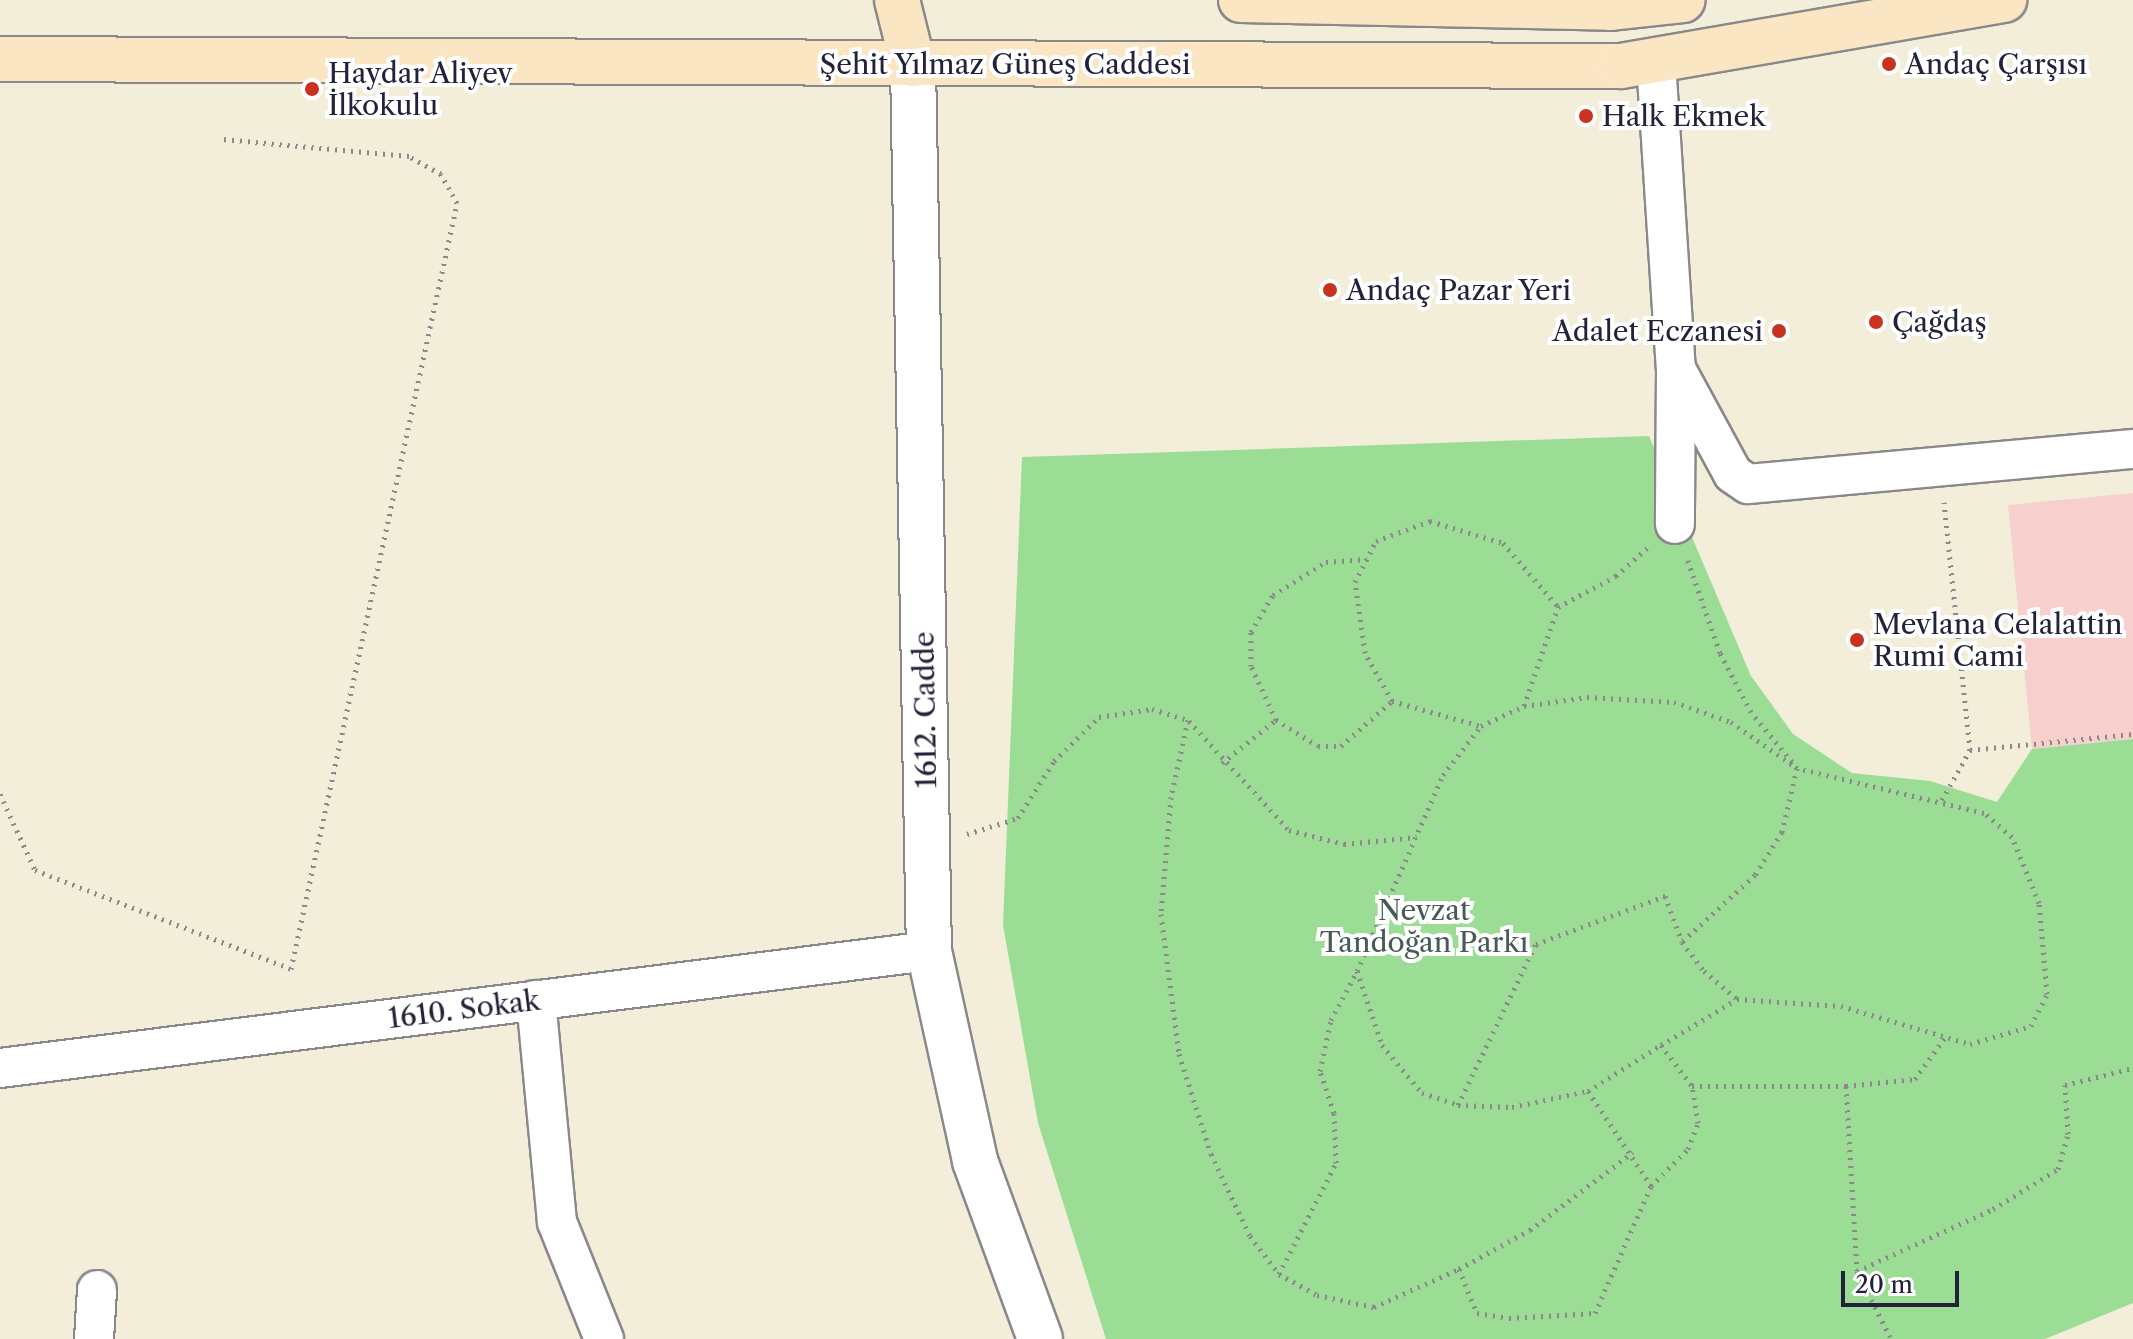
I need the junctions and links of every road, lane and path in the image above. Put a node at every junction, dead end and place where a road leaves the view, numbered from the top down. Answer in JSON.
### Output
{"nodes":[{"id":1,"x":897,"y":0,"type":"edge"},
{"id":2,"x":1241,"y":0,"type":"edge"},
{"id":3,"x":1683,"y":0,"type":"edge"},
{"id":4,"x":2004,"y":0,"type":"edge"},
{"id":5,"x":0,"y":59,"type":"edge"},
{"id":6,"x":1656,"y":62,"type":"junction"},
{"id":7,"x":913,"y":64,"type":"junction"},
{"id":8,"x":222,"y":139,"type":"dead end"},
{"id":9,"x":1676,"y":369,"type":"junction"},
{"id":10,"x":2133,"y":449,"type":"edge"},
{"id":11,"x":1940,"y":468,"type":"junction"},
{"id":12,"x":1675,"y":524,"type":"junction"},
{"id":13,"x":1367,"y":559,"type":"junction"},
{"id":14,"x":1558,"y":607,"type":"junction"},
{"id":15,"x":1392,"y":701,"type":"junction"},
{"id":16,"x":1524,"y":706,"type":"junction"},
{"id":17,"x":1188,"y":720,"type":"junction"},
{"id":18,"x":1276,"y":720,"type":"junction"},
{"id":19,"x":1481,"y":726,"type":"junction"},
{"id":20,"x":2133,"y":734,"type":"edge"},
{"id":21,"x":1970,"y":750,"type":"junction"},
{"id":22,"x":1222,"y":763,"type":"junction"},
{"id":23,"x":1797,"y":768,"type":"junction"},
{"id":24,"x":0,"y":794,"type":"edge"},
{"id":25,"x":1942,"y":800,"type":"junction"},
{"id":26,"x":1417,"y":837,"type":"junction"},
{"id":27,"x":928,"y":846,"type":"junction"},
{"id":28,"x":1682,"y":942,"type":"junction"},
{"id":29,"x":929,"y":951,"type":"junction"},
{"id":30,"x":1357,"y":971,"type":"junction"},
{"id":31,"x":1737,"y":999,"type":"junction"},
{"id":32,"x":536,"y":1000,"type":"junction"},
{"id":33,"x":1946,"y":1036,"type":"junction"},
{"id":34,"x":1661,"y":1045,"type":"junction"},
{"id":35,"x":0,"y":1068,"type":"edge"},
{"id":36,"x":2133,"y":1068,"type":"edge"},
{"id":37,"x":1692,"y":1086,"type":"junction"},
{"id":38,"x":1846,"y":1086,"type":"junction"},
{"id":39,"x":1588,"y":1091,"type":"junction"},
{"id":40,"x":1458,"y":1105,"type":"junction"},
{"id":41,"x":1633,"y":1152,"type":"junction"},
{"id":42,"x":1651,"y":1186,"type":"junction"},
{"id":43,"x":1459,"y":1269,"type":"junction"},
{"id":44,"x":1857,"y":1271,"type":"junction"},
{"id":45,"x":1279,"y":1274,"type":"junction"},
{"id":46,"x":97,"y":1290,"type":"dead end"},
{"id":47,"x":94,"y":1339,"type":"edge"},
{"id":48,"x":604,"y":1339,"type":"edge"},
{"id":49,"x":1040,"y":1339,"type":"edge"},
{"id":50,"x":1891,"y":1339,"type":"edge"}],
"edges":[{"from":1,"to":7,"type":"main road"},
{"from":2,"to":3,"type":"main road"},
{"from":4,"to":6,"type":"main road","name":"Şehit Yılmaz Güneş Caddesi"},
{"from":5,"to":7,"type":"main road","name":"Şehit Yılmaz Güneş Caddesi"},
{"from":6,"to":7,"type":"main road","name":"Şehit Yılmaz Güneş Caddesi"},
{"from":6,"to":9,"type":"street"},
{"from":7,"to":27,"type":"street","name":"1612. Cadde"},
{"from":8,"to":24,"type":"path"},
{"from":9,"to":11,"type":"street"},
{"from":9,"to":12,"type":"street"},
{"from":10,"to":11,"type":"street"},
{"from":11,"to":21,"type":"path"},
{"from":12,"to":14,"type":"path"},
{"from":12,"to":23,"type":"path"},
{"from":13,"to":14,"type":"path"},
{"from":13,"to":15,"type":"path"},
{"from":13,"to":18,"type":"path"},
{"from":14,"to":16,"type":"path"},
{"from":15,"to":18,"type":"path"},
{"from":15,"to":19,"type":"path"},
{"from":16,"to":19,"type":"path"},
{"from":16,"to":23,"type":"path"},
{"from":17,"to":22,"type":"path"},
{"from":17,"to":27,"type":"path"},
{"from":17,"to":45,"type":"path"},
{"from":18,"to":22,"type":"path"},
{"from":19,"to":26,"type":"path"},
{"from":20,"to":21,"type":"path"},
{"from":21,"to":25,"type":"path"},
{"from":22,"to":26,"type":"path"},
{"from":23,"to":25,"type":"path"},
{"from":23,"to":28,"type":"path"},
{"from":25,"to":33,"type":"path"},
{"from":26,"to":30,"type":"path"},
{"from":27,"to":29,"type":"street","name":"1612. Cadde"},
{"from":28,"to":31,"type":"path"},
{"from":28,"to":40,"type":"path"},
{"from":29,"to":32,"type":"street","name":"1610. Sokak"},
{"from":29,"to":49,"type":"street","name":"1612. Cadde"},
{"from":30,"to":40,"type":"path"},
{"from":30,"to":45,"type":"path"},
{"from":31,"to":33,"type":"path"},
{"from":31,"to":34,"type":"path"},
{"from":32,"to":35,"type":"street","name":"1610. Sokak"},
{"from":32,"to":48,"type":"street"},
{"from":33,"to":38,"type":"path"},
{"from":34,"to":37,"type":"path"},
{"from":34,"to":39,"type":"path"},
{"from":36,"to":44,"type":"path"},
{"from":37,"to":38,"type":"path"},
{"from":37,"to":42,"type":"path"},
{"from":38,"to":44,"type":"path"},
{"from":39,"to":40,"type":"path"},
{"from":39,"to":41,"type":"path"},
{"from":41,"to":42,"type":"path"},
{"from":41,"to":43,"type":"path"},
{"from":42,"to":43,"type":"path"},
{"from":43,"to":45,"type":"path"},
{"from":44,"to":50,"type":"path"},
{"from":46,"to":47,"type":"street"}]}
